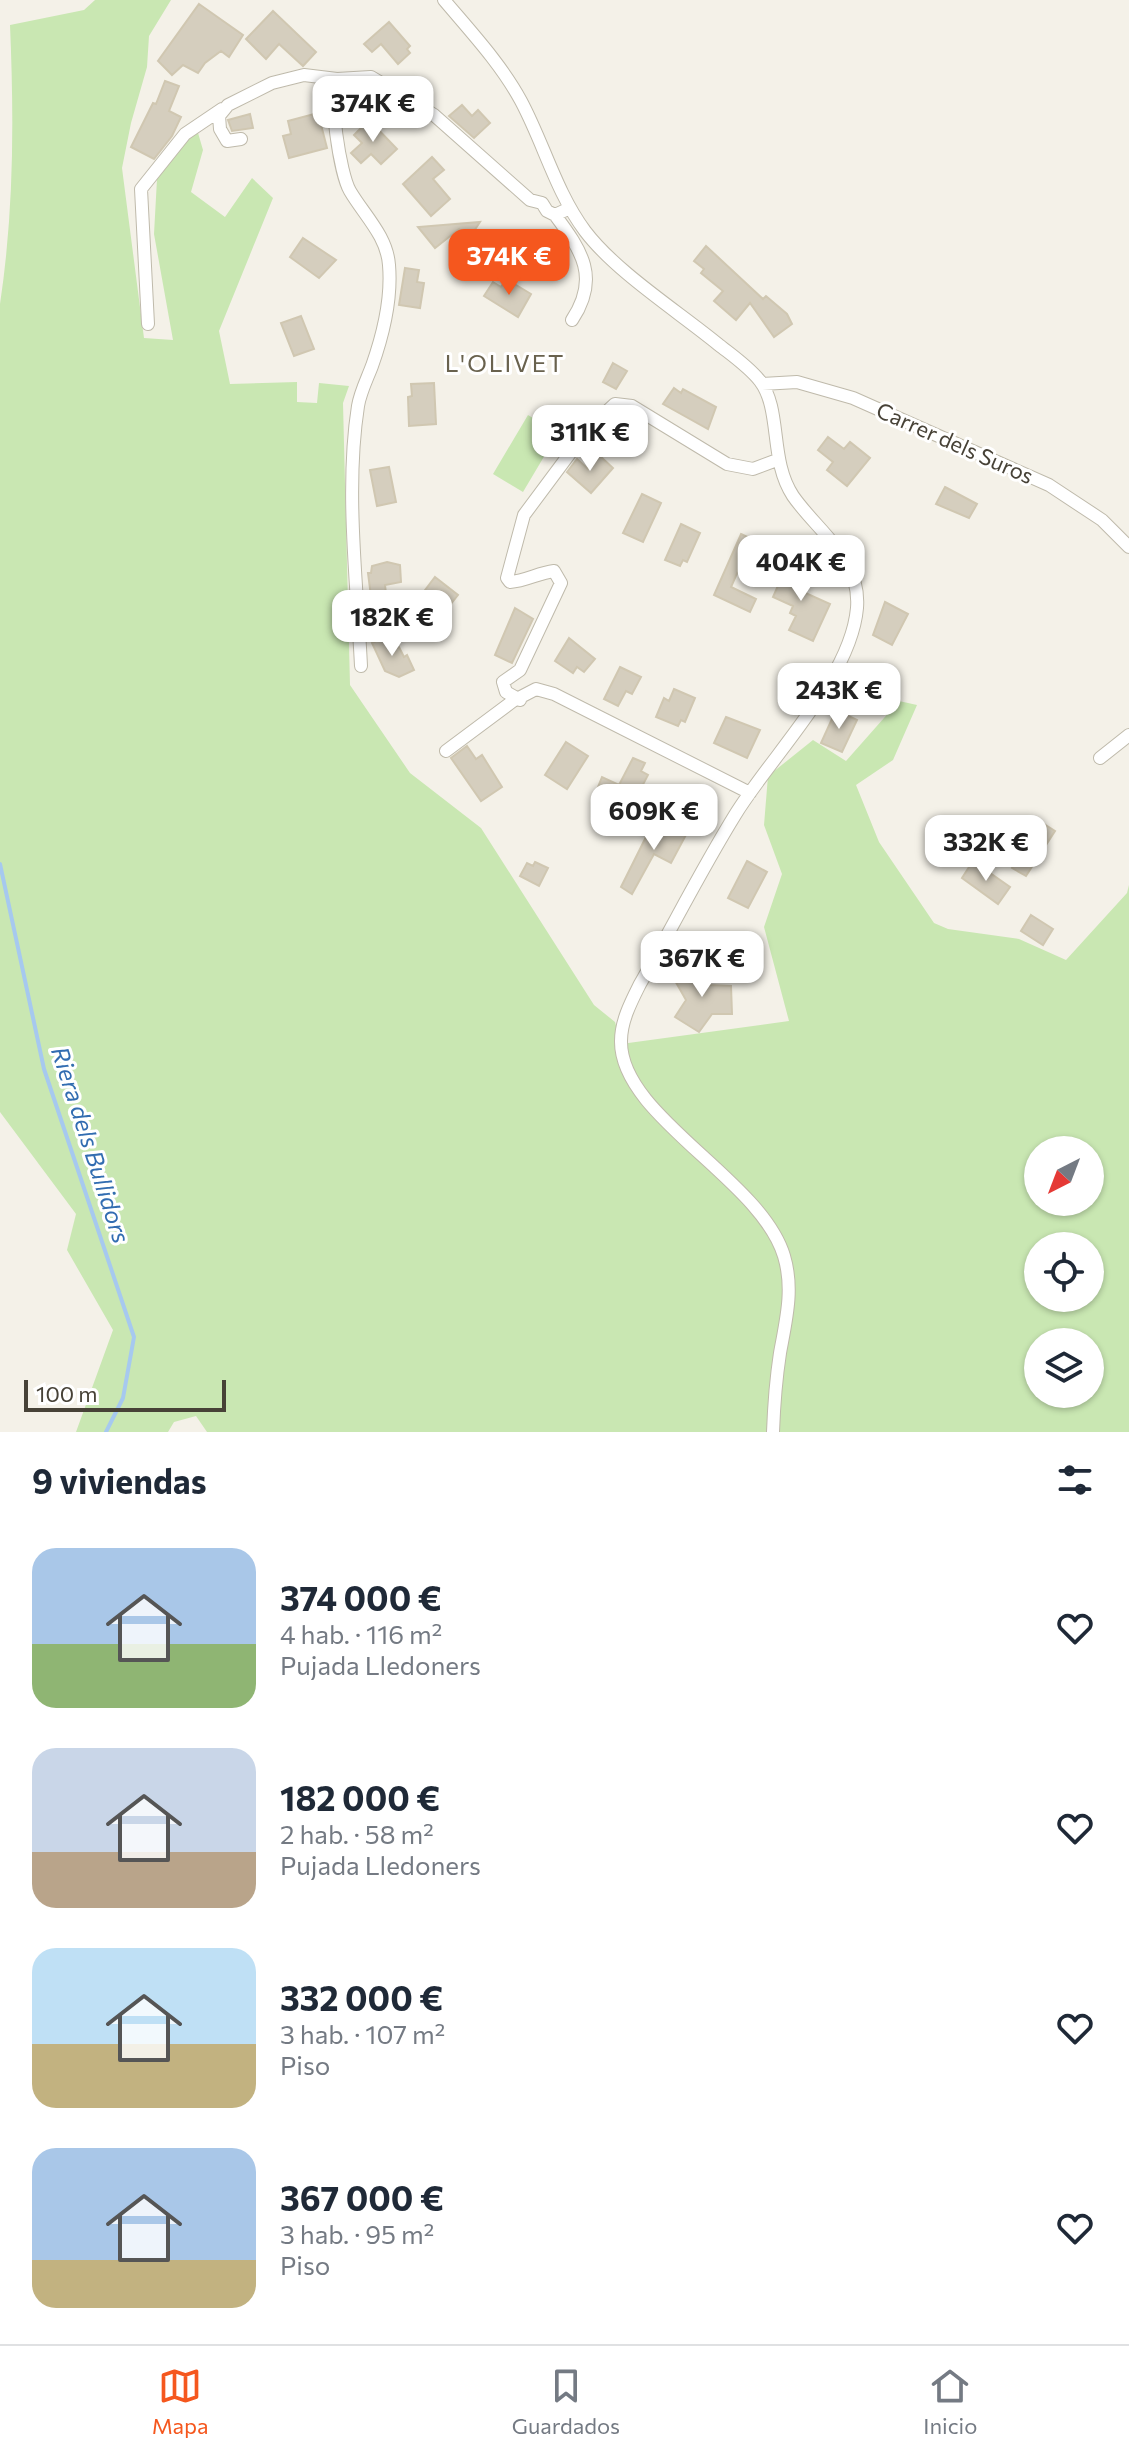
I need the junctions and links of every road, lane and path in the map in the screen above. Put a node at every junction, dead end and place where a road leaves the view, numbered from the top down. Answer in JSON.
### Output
{"nodes":[{"id":1,"x":444,"y":0,"type":"edge"},
{"id":2,"x":337,"y":79,"type":"junction"},
{"id":3,"x":228,"y":105,"type":"junction"},
{"id":4,"x":241,"y":139,"type":"dead end"},
{"id":5,"x":555,"y":181,"type":"junction"},
{"id":6,"x":542,"y":203,"type":"junction"},
{"id":7,"x":570,"y":208,"type":"junction"},
{"id":8,"x":555,"y":215,"type":"junction"},
{"id":9,"x":572,"y":320,"type":"dead end"},
{"id":10,"x":148,"y":324,"type":"dead end"},
{"id":11,"x":762,"y":384,"type":"junction"},
{"id":12,"x":777,"y":460,"type":"junction"},
{"id":13,"x":1129,"y":547,"type":"edge"},
{"id":14,"x":361,"y":666,"type":"dead end"},
{"id":15,"x":520,"y":700,"type":"junction"},
{"id":16,"x":1129,"y":735,"type":"edge"},
{"id":17,"x":446,"y":751,"type":"dead end"},
{"id":18,"x":1100,"y":758,"type":"dead end"},
{"id":19,"x":750,"y":793,"type":"junction"},
{"id":20,"x":773,"y":1432,"type":"edge"}],
"edges":[{"from":1,"to":5,"type":"street"},
{"from":2,"to":3,"type":"street"},
{"from":2,"to":6,"type":"street"},
{"from":2,"to":14,"type":"street"},
{"from":3,"to":4,"type":"street"},
{"from":3,"to":10,"type":"street"},
{"from":5,"to":6,"type":"street"},
{"from":5,"to":7,"type":"street"},
{"from":6,"to":8,"type":"street"},
{"from":7,"to":8,"type":"street"},
{"from":7,"to":11,"type":"street"},
{"from":8,"to":9,"type":"street"},
{"from":11,"to":12,"type":"street"},
{"from":11,"to":13,"type":"street","name":"Carrer dels Suros"},
{"from":12,"to":15,"type":"street"},
{"from":12,"to":19,"type":"street"},
{"from":15,"to":17,"type":"street"},
{"from":15,"to":19,"type":"street"},
{"from":16,"to":18,"type":"street"},
{"from":19,"to":20,"type":"street"}]}
